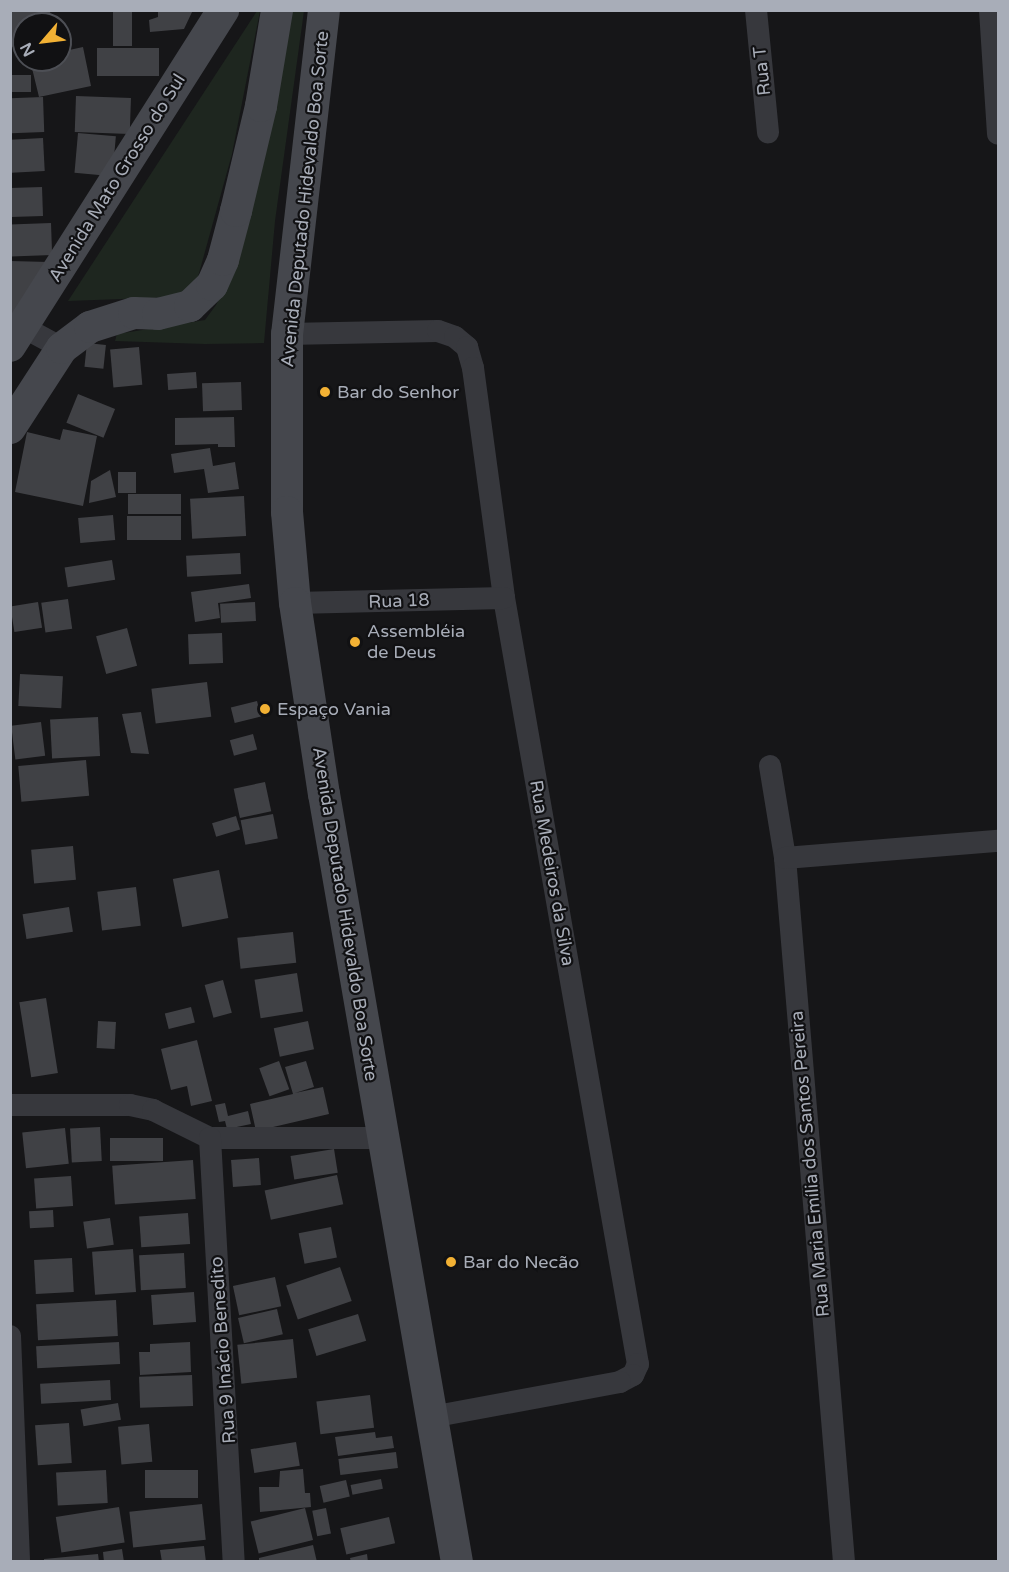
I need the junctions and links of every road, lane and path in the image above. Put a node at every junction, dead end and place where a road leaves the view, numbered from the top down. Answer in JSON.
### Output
{"nodes":[{"id":1,"x":223,"y":10,"type":"edge"},
{"id":2,"x":277,"y":10,"type":"edge"},
{"id":3,"x":324,"y":10,"type":"edge"},
{"id":4,"x":756,"y":10,"type":"edge"},
{"id":5,"x":990,"y":10,"type":"edge"},
{"id":6,"x":768,"y":132,"type":"dead end"},
{"id":7,"x":999,"y":134,"type":"edge"},
{"id":8,"x":15,"y":333,"type":"edge"},
{"id":9,"x":287,"y":334,"type":"junction"},
{"id":10,"x":62,"y":348,"type":"junction"},
{"id":11,"x":10,"y":428,"type":"edge"},
{"id":12,"x":504,"y":598,"type":"junction"},
{"id":13,"x":295,"y":603,"type":"junction"},
{"id":14,"x":770,"y":766,"type":"dead end"},
{"id":15,"x":999,"y":841,"type":"edge"},
{"id":16,"x":784,"y":858,"type":"junction"},
{"id":17,"x":10,"y":1105,"type":"edge"},
{"id":18,"x":210,"y":1138,"type":"junction"},
{"id":19,"x":382,"y":1138,"type":"junction"},
{"id":20,"x":10,"y":1336,"type":"edge"},
{"id":21,"x":431,"y":1417,"type":"junction"},
{"id":22,"x":19,"y":1562,"type":"edge"},
{"id":23,"x":234,"y":1562,"type":"edge"},
{"id":24,"x":457,"y":1562,"type":"edge"},
{"id":25,"x":844,"y":1562,"type":"edge"}],
"edges":[{"from":1,"to":8,"type":"main road","name":"Avenida Mato Grosso do Sul"},
{"from":2,"to":10,"type":"main road"},
{"from":3,"to":9,"type":"main road","name":"Avenida Deputado Hidevaldo Boa Sorte"},
{"from":4,"to":6,"type":"street","name":"Rua T"},
{"from":5,"to":7,"type":"street"},
{"from":8,"to":10,"type":"street"},
{"from":9,"to":12,"type":"street","name":"Rua Medeiros da Silva"},
{"from":9,"to":13,"type":"main road","name":"Avenida Deputado Hidevaldo Boa Sorte"},
{"from":10,"to":11,"type":"main road"},
{"from":12,"to":13,"type":"street","name":"Rua 18"},
{"from":12,"to":21,"type":"street","name":"Rua Medeiros da Silva"},
{"from":13,"to":19,"type":"main road","name":"Avenida Deputado Hidevaldo Boa Sorte"},
{"from":14,"to":16,"type":"street","name":"Rua Maria Emília dos Santos Pereira"},
{"from":15,"to":16,"type":"street"},
{"from":16,"to":25,"type":"street","name":"Rua Maria Emília dos Santos Pereira"},
{"from":17,"to":18,"type":"street"},
{"from":18,"to":19,"type":"street"},
{"from":18,"to":23,"type":"street","name":"Rua 9 Inácio Benedito"},
{"from":19,"to":21,"type":"main road","name":"Avenida Deputado Hidevaldo Boa Sorte"},
{"from":20,"to":22,"type":"street"},
{"from":21,"to":24,"type":"main road","name":"Avenida Deputado Hidevaldo Boa Sorte"}]}
